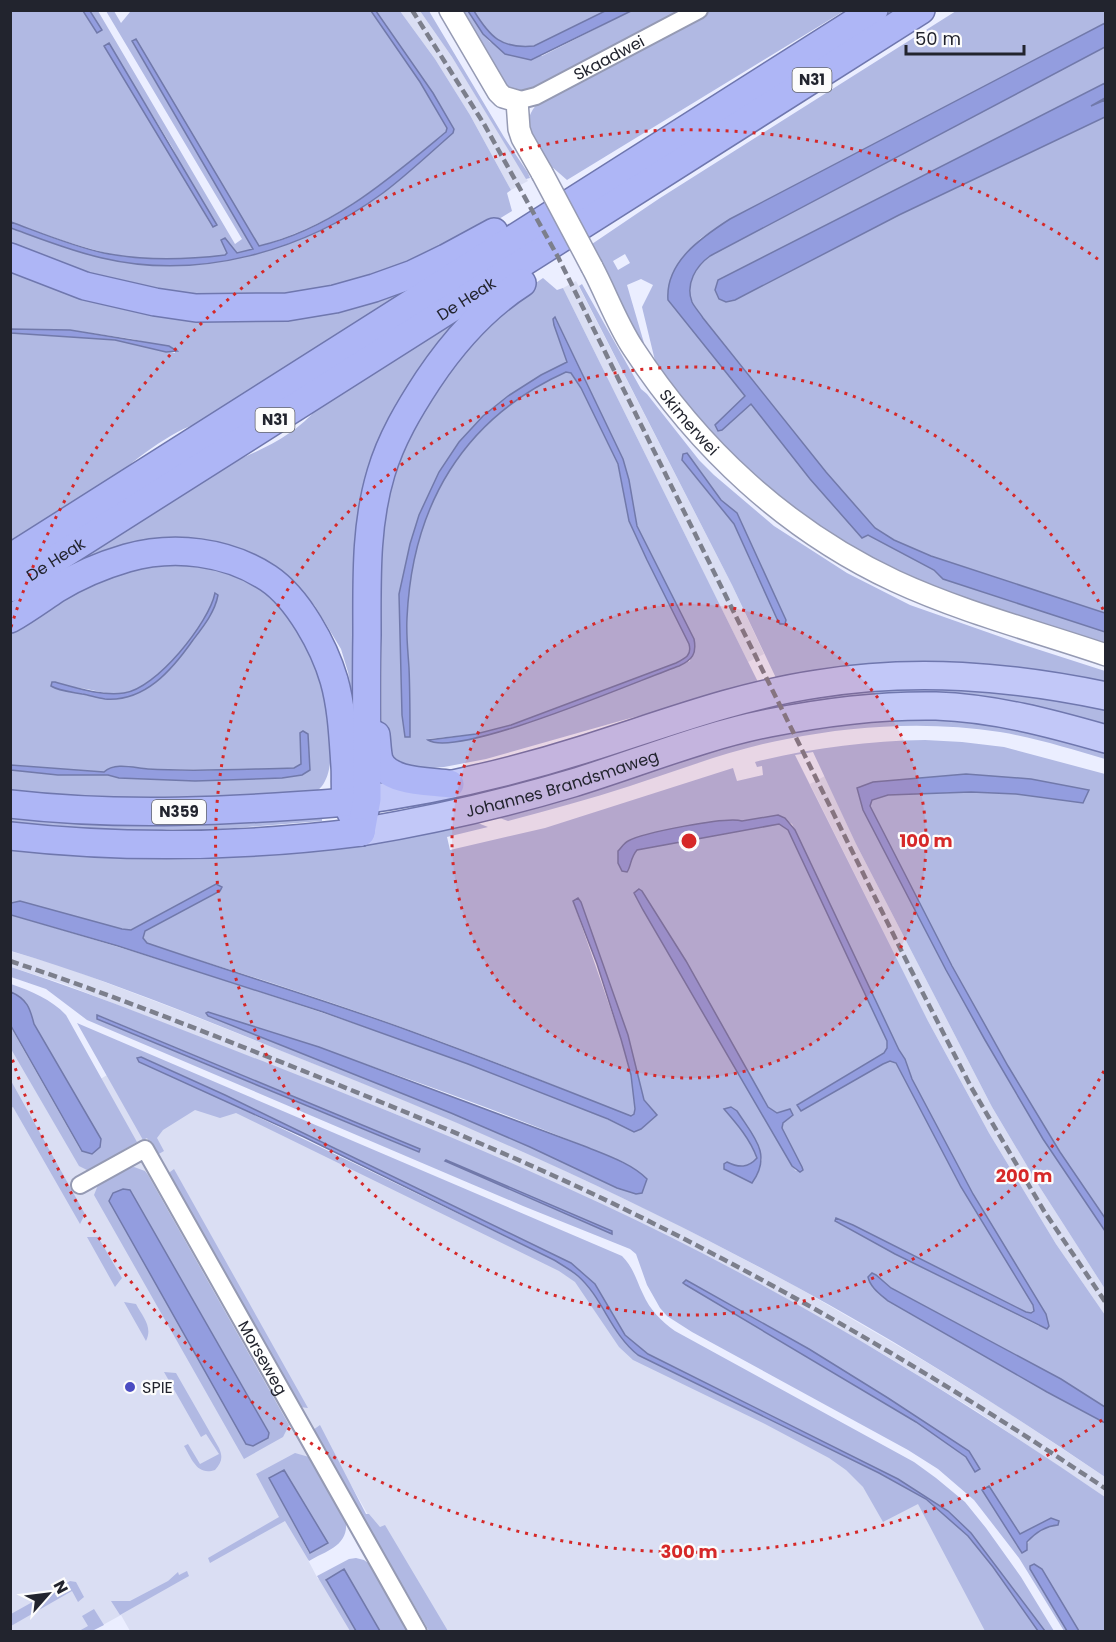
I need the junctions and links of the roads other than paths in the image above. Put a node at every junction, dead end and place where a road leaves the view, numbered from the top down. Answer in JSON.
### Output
{"nodes":[{"id":1,"x":450,"y":10,"type":"edge"},
{"id":2,"x":699,"y":10,"type":"edge"},
{"id":3,"x":874,"y":10,"type":"edge"},
{"id":4,"x":921,"y":10,"type":"edge"},
{"id":5,"x":517,"y":101,"type":"junction"},
{"id":6,"x":695,"y":139,"type":"junction"},
{"id":7,"x":10,"y":258,"type":"edge"},
{"id":8,"x":10,"y":558,"type":"edge"},
{"id":9,"x":10,"y":588,"type":"edge"},
{"id":10,"x":10,"y":619,"type":"edge"},
{"id":11,"x":1106,"y":654,"type":"edge"},
{"id":12,"x":366,"y":678,"type":"junction"},
{"id":13,"x":1106,"y":696,"type":"edge"},
{"id":14,"x":1106,"y":740,"type":"edge"},
{"id":15,"x":450,"y":784,"type":"junction"},
{"id":16,"x":357,"y":800,"type":"junction"},
{"id":17,"x":10,"y":804,"type":"edge"},
{"id":18,"x":361,"y":832,"type":"junction"},
{"id":19,"x":10,"y":836,"type":"edge"},
{"id":20,"x":80,"y":1185,"type":"dead end"},
{"id":21,"x":418,"y":1632,"type":"edge"}],
"edges":[{"from":1,"to":5,"type":"street"},
{"from":2,"to":5,"type":"street","name":"Skaadwei"},
{"from":3,"to":6,"type":"highway","name":"De Heak","number":"N31"},
{"from":4,"to":6,"type":"highway","name":"De Heak","number":"N31"},
{"from":5,"to":11,"type":"street","name":"Skimerwei","bridge":true},
{"from":6,"to":7,"type":"highway","number":"N31"},
{"from":6,"to":8,"type":"highway","name":"De Heak","number":"N31"},
{"from":6,"to":9,"type":"highway","name":"De Heak","number":"N31"},
{"from":6,"to":12,"type":"highway","number":"N31"},
{"from":10,"to":16,"type":"highway"},
{"from":12,"to":15,"type":"highway","number":"N31"},
{"from":12,"to":16,"type":"highway","number":"N31"},
{"from":13,"to":15,"type":"main road","name":"Johannes Brandsmaweg"},
{"from":14,"to":18,"type":"main road","name":"Johannes Brandsmaweg","number":"N359"},
{"from":15,"to":16,"type":"main road","name":"Johannes Brandsmaweg","number":"N359"},
{"from":16,"to":17,"type":"highway","name":"Johannes Brandsmaweg","number":"N359"},
{"from":16,"to":18,"type":"highway"},
{"from":18,"to":19,"type":"highway","name":"Johannes Brandsmaweg","number":"N359"},
{"from":20,"to":21,"type":"street","name":"Morseweg"}]}
